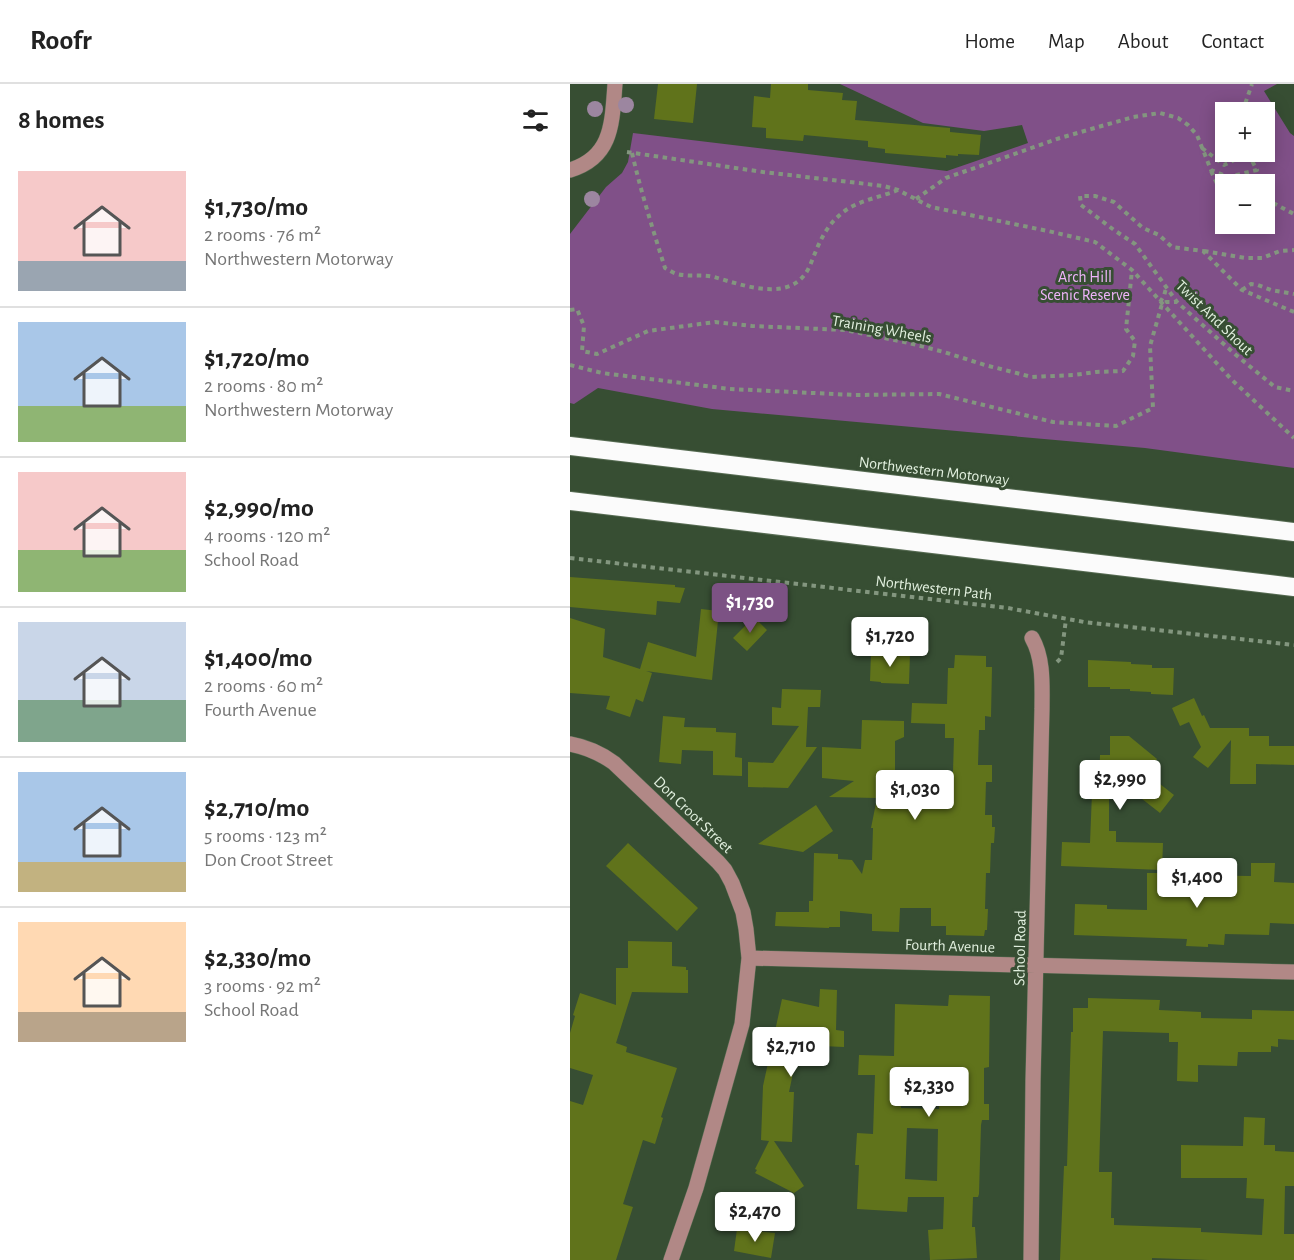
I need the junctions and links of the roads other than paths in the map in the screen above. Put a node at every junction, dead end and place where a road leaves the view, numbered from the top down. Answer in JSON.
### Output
{"nodes":[{"id":1,"x":615,"y":84,"type":"edge"},
{"id":2,"x":570,"y":170,"type":"edge"},
{"id":3,"x":570,"y":446,"type":"edge"},
{"id":4,"x":570,"y":501,"type":"edge"},
{"id":5,"x":1294,"y":532,"type":"edge"},
{"id":6,"x":1294,"y":587,"type":"edge"},
{"id":7,"x":1032,"y":638,"type":"dead end"},
{"id":8,"x":570,"y":744,"type":"edge"},
{"id":9,"x":749,"y":958,"type":"junction"},
{"id":10,"x":1036,"y":965,"type":"junction"},
{"id":11,"x":1294,"y":972,"type":"edge"},
{"id":12,"x":671,"y":1260,"type":"edge"},
{"id":13,"x":1031,"y":1260,"type":"edge"}],
"edges":[{"from":1,"to":2,"type":"street"},
{"from":3,"to":5,"type":"highway","name":"Northwestern Motorway"},
{"from":4,"to":6,"type":"highway"},
{"from":7,"to":10,"type":"street","name":"School Road"},
{"from":8,"to":9,"type":"street","name":"Don Croot Street"},
{"from":9,"to":10,"type":"street","name":"Fourth Avenue"},
{"from":9,"to":12,"type":"street","name":"Don Croot Street"},
{"from":10,"to":11,"type":"street","name":"Fourth Avenue"},
{"from":10,"to":13,"type":"street","name":"School Road"}]}
